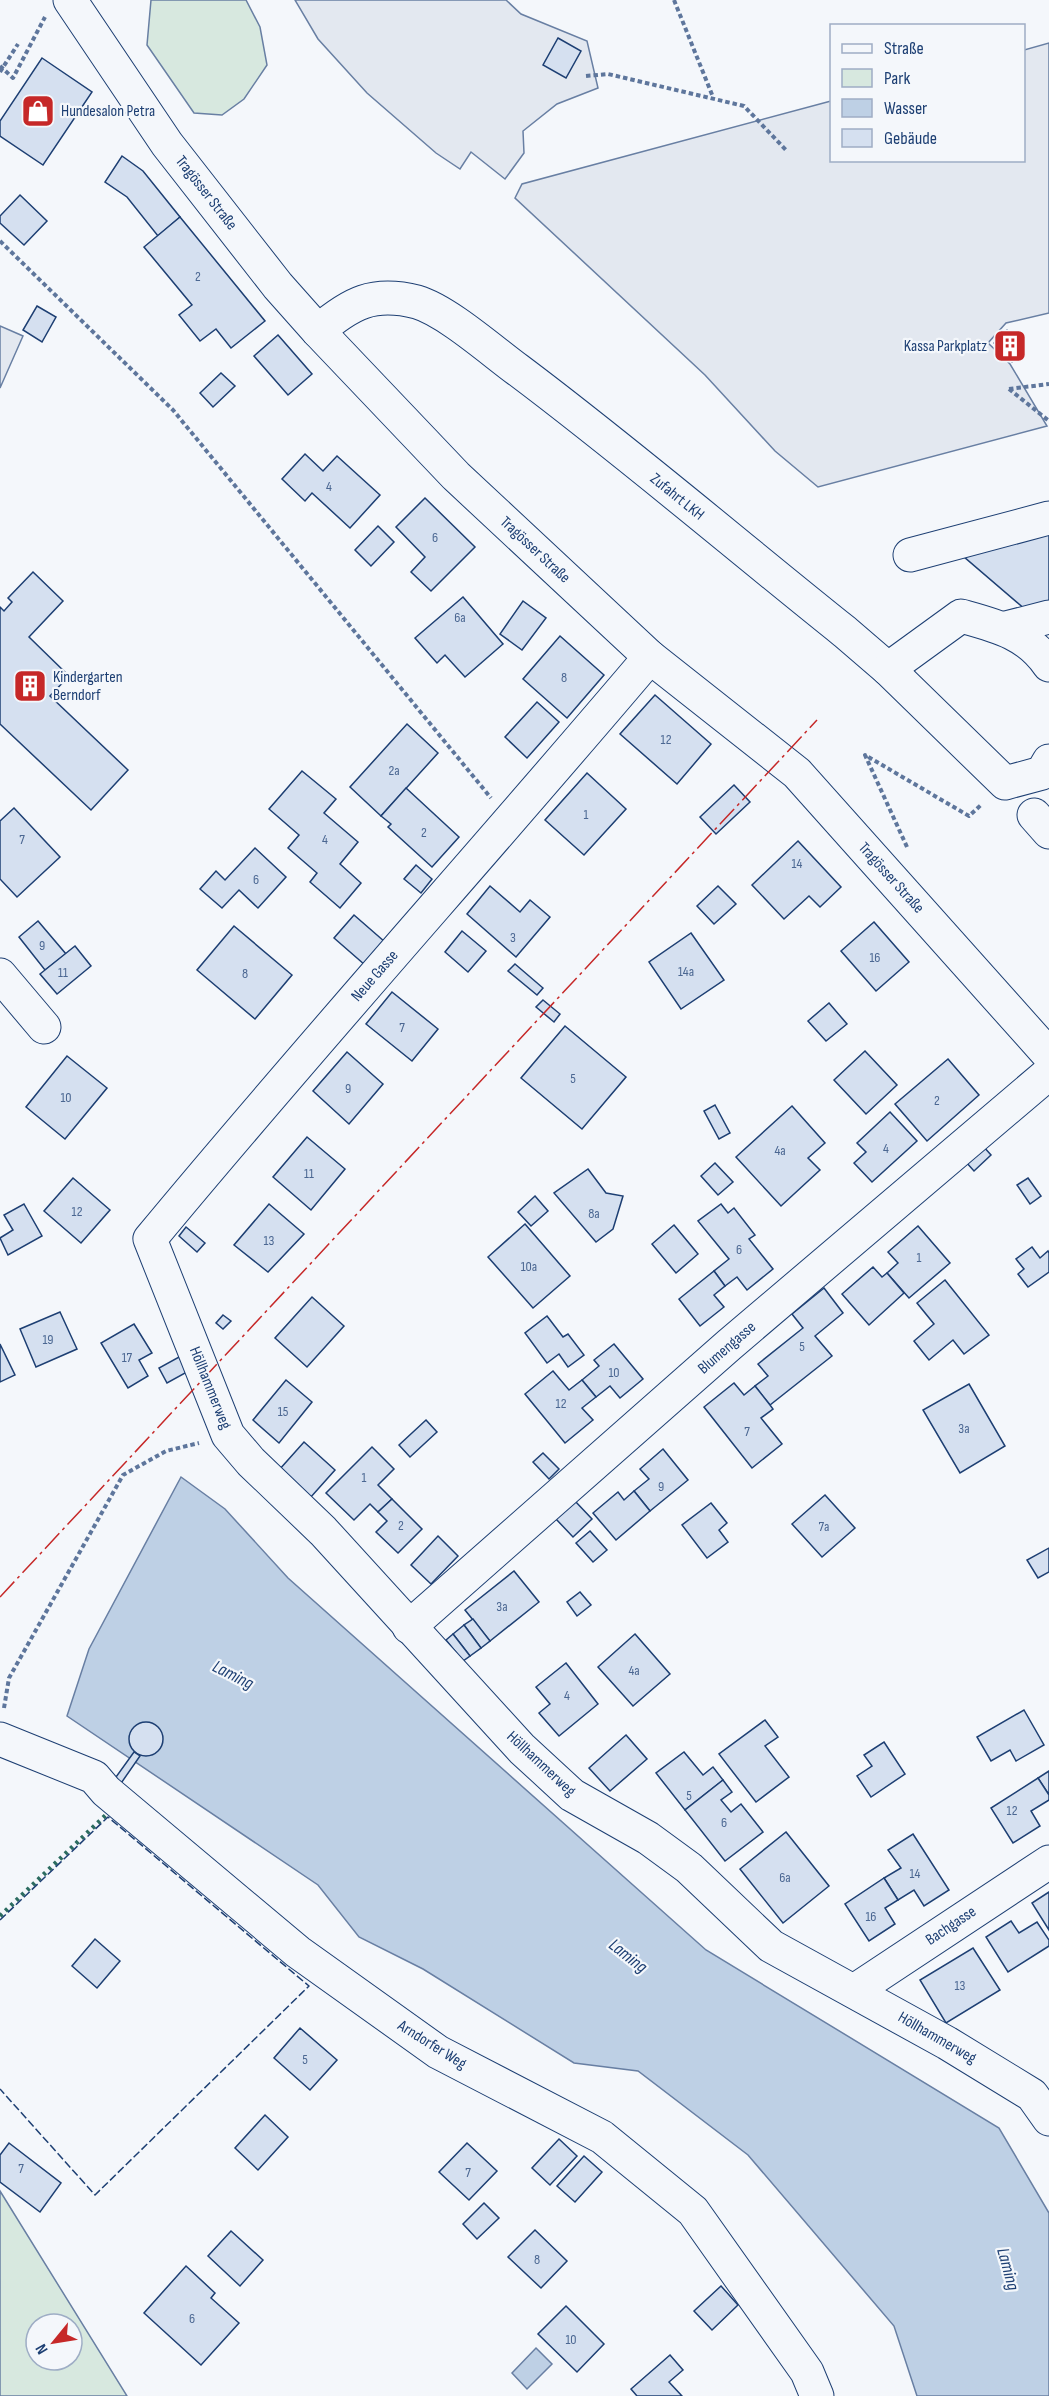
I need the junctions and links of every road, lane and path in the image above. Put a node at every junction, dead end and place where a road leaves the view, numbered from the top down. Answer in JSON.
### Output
{"nodes":[{"id":1,"x":674,"y":0,"type":"edge"},
{"id":2,"x":59,"y":5,"type":"edge"},
{"id":3,"x":18,"y":44,"type":"dead end"},
{"id":4,"x":1,"y":69,"type":"edge"},
{"id":5,"x":586,"y":76,"type":"dead end"},
{"id":6,"x":713,"y":98,"type":"junction"},
{"id":7,"x":786,"y":150,"type":"dead end"},
{"id":8,"x":0,"y":241,"type":"edge"},
{"id":9,"x":318,"y":331,"type":"junction"},
{"id":10,"x":1049,"y":384,"type":"edge"},
{"id":11,"x":1049,"y":422,"type":"edge"},
{"id":12,"x":1049,"y":518,"type":"edge"},
{"id":13,"x":910,"y":555,"type":"dead end"},
{"id":14,"x":1049,"y":617,"type":"edge"},
{"id":15,"x":1006,"y":628,"type":"junction"},
{"id":16,"x":650,"y":657,"type":"junction"},
{"id":17,"x":1049,"y":665,"type":"edge"},
{"id":18,"x":888,"y":669,"type":"junction"},
{"id":19,"x":1049,"y":761,"type":"edge"},
{"id":20,"x":1005,"y":783,"type":"junction"},
{"id":21,"x":510,"y":822,"type":"junction"},
{"id":22,"x":909,"y":851,"type":"dead end"},
{"id":23,"x":0,"y":975,"type":"edge"},
{"id":24,"x":44,"y":1027,"type":"dead end"},
{"id":25,"x":1049,"y":1055,"type":"edge"},
{"id":26,"x":1049,"y":1073,"type":"edge"},
{"id":27,"x":178,"y":1309,"type":"joint"},
{"id":28,"x":228,"y":1435,"type":"junction"},
{"id":29,"x":409,"y":1627,"type":"junction"},
{"id":30,"x":4,"y":1740,"type":"edge"},
{"id":31,"x":1049,"y":1862,"type":"edge"},
{"id":32,"x":854,"y":1991,"type":"junction"},
{"id":33,"x":1049,"y":2119,"type":"edge"},
{"id":34,"x":817,"y":2396,"type":"edge"}],
"edges":[{"from":1,"to":6,"type":"path"},
{"from":2,"to":4,"type":"path"},
{"from":2,"to":9,"type":"street","name":"Tragösser Straße"},
{"from":3,"to":4,"type":"path"},
{"from":5,"to":6,"type":"path"},
{"from":6,"to":7,"type":"path"},
{"from":8,"to":21,"type":"path"},
{"from":9,"to":16,"type":"street","name":"Tragösser Straße"},
{"from":9,"to":18,"type":"street","name":"Zufahrt LKH"},
{"from":10,"to":11,"type":"path"},
{"from":12,"to":13,"type":"street"},
{"from":14,"to":15,"type":"street"},
{"from":15,"to":17,"type":"street"},
{"from":15,"to":18,"type":"street"},
{"from":16,"to":21,"type":"street","name":"Neue Gasse"},
{"from":16,"to":25,"type":"street","name":"Tragösser Straße"},
{"from":18,"to":20,"type":"street","name":"Zufahrt LKH"},
{"from":19,"to":20,"type":"street"},
{"from":20,"to":22,"type":"path"},
{"from":21,"to":27,"type":"street","name":"Neue Gasse"},
{"from":23,"to":24,"type":"street"},
{"from":26,"to":29,"type":"street","name":"Blumengasse"},
{"from":27,"to":28,"type":"street","name":"Höllhammerweg"},
{"from":28,"to":29,"type":"street","name":"Höllhammerweg"},
{"from":28,"to":30,"type":"path"},
{"from":29,"to":32,"type":"street","name":"Höllhammerweg"},
{"from":30,"to":34,"type":"street","name":"Arndorfer Weg"},
{"from":31,"to":32,"type":"street","name":"Bachgasse"},
{"from":32,"to":33,"type":"street","name":"Höllhammerweg"}]}
